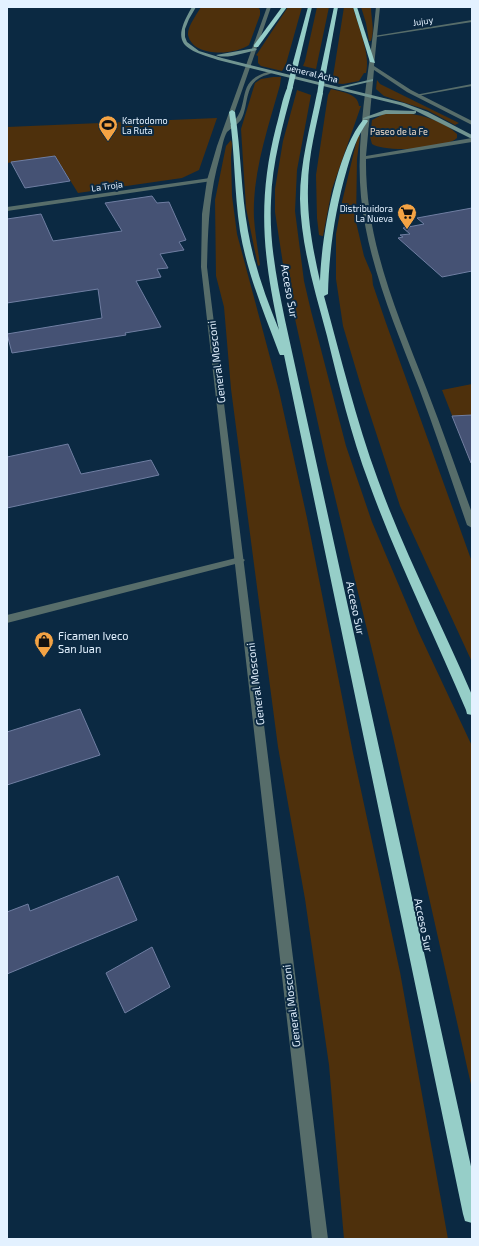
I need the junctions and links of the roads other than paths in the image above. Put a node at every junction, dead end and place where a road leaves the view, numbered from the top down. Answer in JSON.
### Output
{"nodes":[{"id":1,"x":194,"y":7,"type":"edge"},
{"id":2,"x":285,"y":7,"type":"edge"},
{"id":3,"x":310,"y":7,"type":"edge"},
{"id":4,"x":336,"y":7,"type":"edge"},
{"id":5,"x":355,"y":7,"type":"edge"},
{"id":6,"x":378,"y":7,"type":"edge"},
{"id":7,"x":268,"y":8,"type":"edge"},
{"id":8,"x":472,"y":21,"type":"edge"},
{"id":9,"x":460,"y":23,"type":"junction"},
{"id":10,"x":466,"y":26,"type":"dead end"},
{"id":11,"x":376,"y":36,"type":"junction"},
{"id":12,"x":256,"y":48,"type":"junction"},
{"id":13,"x":205,"y":55,"type":"junction"},
{"id":14,"x":373,"y":65,"type":"junction"},
{"id":15,"x":250,"y":66,"type":"junction"},
{"id":16,"x":272,"y":72,"type":"junction"},
{"id":17,"x":259,"y":74,"type":"junction"},
{"id":18,"x":371,"y":80,"type":"junction"},
{"id":19,"x":243,"y":81,"type":"junction"},
{"id":20,"x":472,"y":85,"type":"edge"},
{"id":21,"x":335,"y":87,"type":"junction"},
{"id":22,"x":417,"y":95,"type":"junction"},
{"id":23,"x":369,"y":96,"type":"junction"},
{"id":24,"x":232,"y":112,"type":"joint"},
{"id":25,"x":426,"y":113,"type":"junction"},
{"id":26,"x":365,"y":120,"type":"junction"},
{"id":27,"x":472,"y":123,"type":"edge"},
{"id":28,"x":230,"y":127,"type":"junction"},
{"id":29,"x":472,"y":138,"type":"edge"},
{"id":30,"x":364,"y":158,"type":"junction"},
{"id":31,"x":210,"y":180,"type":"junction"},
{"id":32,"x":7,"y":209,"type":"edge"},
{"id":33,"x":324,"y":313,"type":"junction"},
{"id":34,"x":296,"y":390,"type":"junction"},
{"id":35,"x":472,"y":525,"type":"edge"},
{"id":36,"x":240,"y":560,"type":"junction"},
{"id":37,"x":7,"y":619,"type":"edge"},
{"id":38,"x":472,"y":710,"type":"edge"},
{"id":39,"x":472,"y":1214,"type":"edge"},
{"id":40,"x":320,"y":1239,"type":"edge"}],
"edges":[{"from":1,"to":13,"type":"main road","name":"General Acha"},
{"from":2,"to":12,"type":"highway"},
{"from":3,"to":34,"type":"highway","name":"Acceso Sur","bridge":true},
{"from":4,"to":33,"type":"highway","bridge":true},
{"from":5,"to":14,"type":"highway"},
{"from":6,"to":11,"type":"street"},
{"from":7,"to":12,"type":"street"},
{"from":8,"to":9,"type":"street","name":"Jujuy"},
{"from":9,"to":10,"type":"street"},
{"from":9,"to":11,"type":"street","name":"Jujuy"},
{"from":11,"to":14,"type":"street"},
{"from":12,"to":13,"type":"main road"},
{"from":12,"to":15,"type":"street"},
{"from":13,"to":15,"type":"main road","name":"General Acha"},
{"from":14,"to":18,"type":"street"},
{"from":14,"to":22,"type":"street"},
{"from":15,"to":16,"type":"main road","name":"General Acha"},
{"from":15,"to":19,"type":"street"},
{"from":16,"to":17,"type":"street"},
{"from":16,"to":21,"type":"main road","name":"General Acha"},
{"from":17,"to":19,"type":"street"},
{"from":17,"to":28,"type":"street","name":"General Mosconi"},
{"from":18,"to":21,"type":"main road"},
{"from":18,"to":23,"type":"street"},
{"from":19,"to":24,"type":"street"},
{"from":20,"to":22,"type":"street"},
{"from":21,"to":23,"type":"main road","name":"General Acha"},
{"from":22,"to":27,"type":"street"},
{"from":23,"to":25,"type":"main road","name":"General Acha"},
{"from":23,"to":26,"type":"street"},
{"from":24,"to":28,"type":"highway"},
{"from":25,"to":26,"type":"main road"},
{"from":25,"to":29,"type":"main road","name":"General Acha"},
{"from":26,"to":30,"type":"street"},
{"from":26,"to":33,"type":"highway"},
{"from":28,"to":31,"type":"street","name":"General Mosconi"},
{"from":28,"to":34,"type":"highway"},
{"from":29,"to":30,"type":"street"},
{"from":30,"to":35,"type":"street"},
{"from":31,"to":32,"type":"street","name":"La Troja"},
{"from":31,"to":36,"type":"street","name":"General Mosconi"},
{"from":33,"to":38,"type":"highway"},
{"from":34,"to":39,"type":"highway","name":"Acceso Sur"},
{"from":36,"to":37,"type":"street"},
{"from":36,"to":40,"type":"street","name":"General Mosconi"}]}
